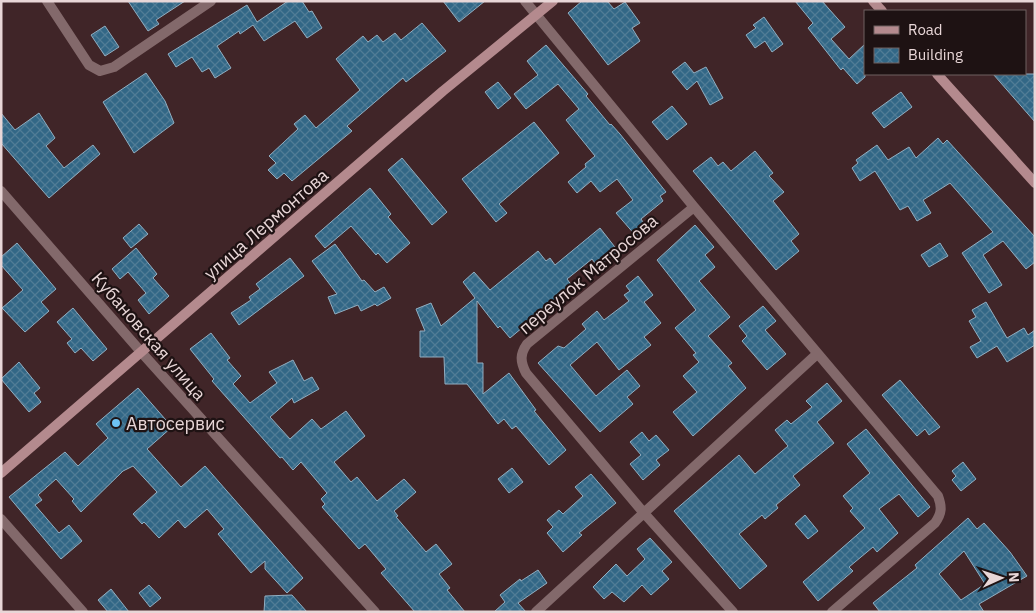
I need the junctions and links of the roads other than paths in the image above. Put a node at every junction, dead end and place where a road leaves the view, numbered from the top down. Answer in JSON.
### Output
{"nodes":[{"id":1,"x":47,"y":1,"type":"edge"},
{"id":2,"x":211,"y":1,"type":"edge"},
{"id":3,"x":525,"y":1,"type":"edge"},
{"id":4,"x":553,"y":1,"type":"edge"},
{"id":5,"x":537,"y":14,"type":"junction"},
{"id":6,"x":938,"y":75,"type":"edge"},
{"id":7,"x":1035,"y":183,"type":"edge"},
{"id":8,"x":1,"y":191,"type":"edge"},
{"id":9,"x":694,"y":207,"type":"junction"},
{"id":10,"x":142,"y":353,"type":"junction"},
{"id":11,"x":817,"y":354,"type":"junction"},
{"id":12,"x":1,"y":473,"type":"edge"},
{"id":13,"x":643,"y":512,"type":"junction"},
{"id":14,"x":1,"y":519,"type":"edge"},
{"id":15,"x":83,"y":612,"type":"edge"},
{"id":16,"x":375,"y":612,"type":"edge"},
{"id":17,"x":536,"y":612,"type":"edge"},
{"id":18,"x":733,"y":612,"type":"edge"},
{"id":19,"x":832,"y":612,"type":"edge"}],
"edges":[{"from":1,"to":2,"type":"street"},
{"from":3,"to":5,"type":"street"},
{"from":4,"to":5,"type":"main road","name":"улица Лермонтова"},
{"from":5,"to":9,"type":"street"},
{"from":5,"to":10,"type":"main road","name":"улица Лермонтова"},
{"from":6,"to":7,"type":"main road"},
{"from":8,"to":10,"type":"street","name":"Кубановская улица"},
{"from":9,"to":11,"type":"street"},
{"from":9,"to":13,"type":"street","name":"переулок Матросова"},
{"from":10,"to":12,"type":"main road","name":"улица Лермонтова"},
{"from":10,"to":16,"type":"street","name":"Кубановская улица"},
{"from":11,"to":13,"type":"street"},
{"from":11,"to":19,"type":"street"},
{"from":13,"to":17,"type":"street"},
{"from":13,"to":18,"type":"street","name":"переулок Матросова"},
{"from":14,"to":15,"type":"street"}]}
